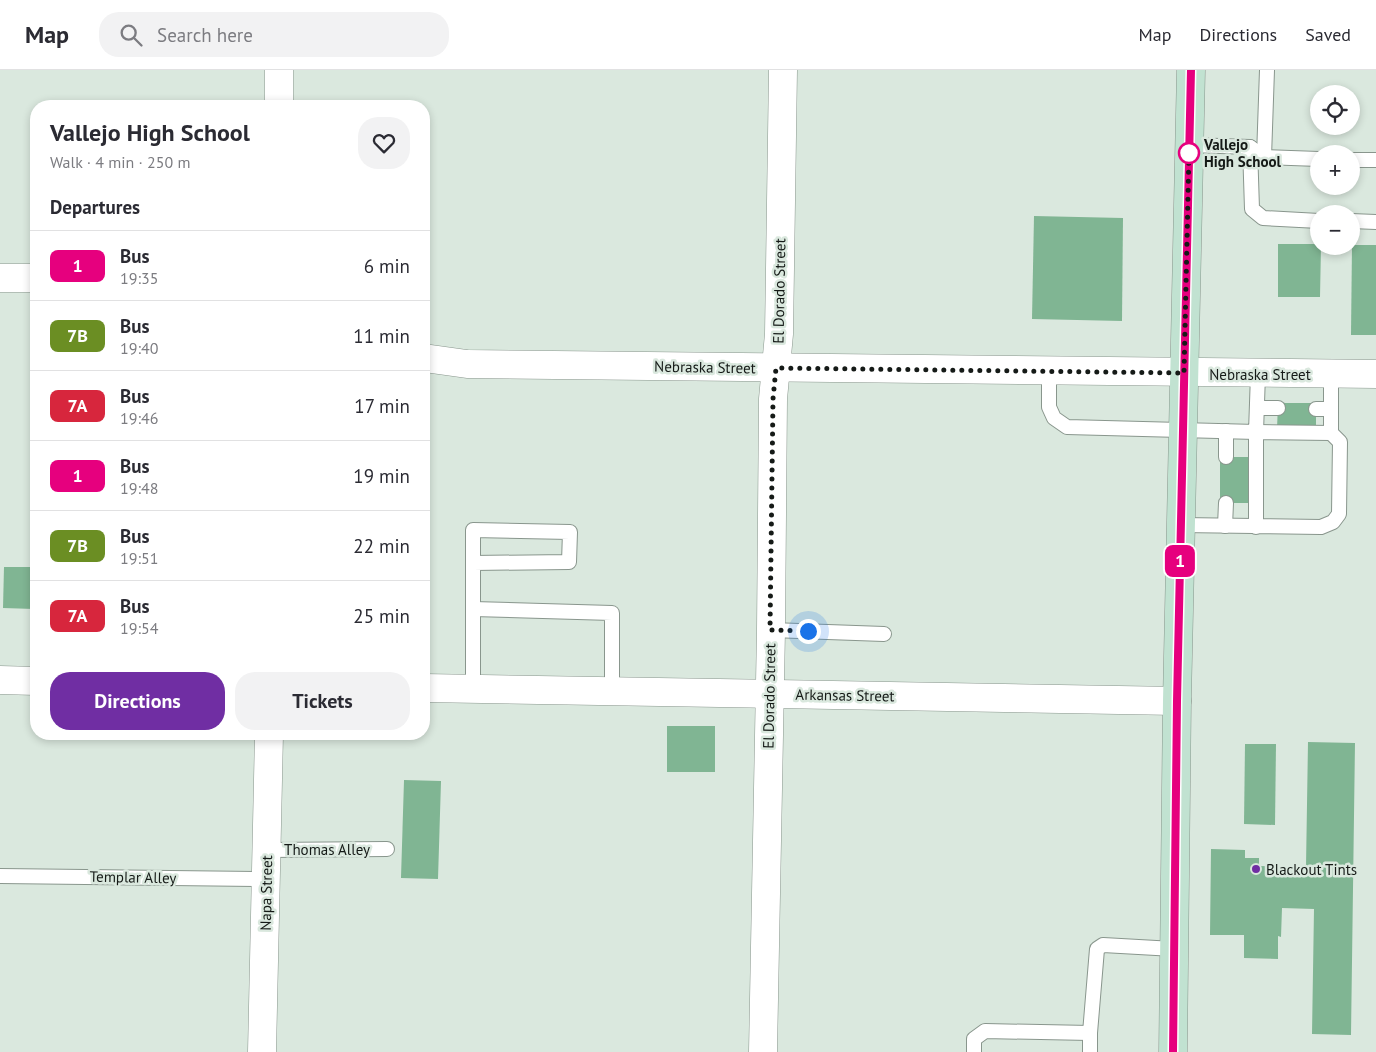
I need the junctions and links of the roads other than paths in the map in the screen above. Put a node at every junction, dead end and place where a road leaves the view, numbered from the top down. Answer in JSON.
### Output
{"nodes":[{"id":1,"x":279,"y":70,"type":"edge"},
{"id":2,"x":783,"y":70,"type":"edge"},
{"id":3,"x":1192,"y":70,"type":"edge"},
{"id":4,"x":1267,"y":70,"type":"edge"},
{"id":5,"x":278,"y":100,"type":"edge"},
{"id":6,"x":1190,"y":145,"type":"junction"},
{"id":7,"x":1250,"y":147,"type":"junction"},
{"id":8,"x":1264,"y":157,"type":"junction"},
{"id":9,"x":1310,"y":159,"type":"edge"},
{"id":10,"x":1360,"y":160,"type":"edge"},
{"id":11,"x":1376,"y":160,"type":"edge"},
{"id":12,"x":1310,"y":221,"type":"edge"},
{"id":13,"x":1360,"y":221,"type":"edge"},
{"id":14,"x":1376,"y":222,"type":"edge"},
{"id":15,"x":0,"y":278,"type":"edge"},
{"id":16,"x":30,"y":278,"type":"edge"},
{"id":17,"x":430,"y":359,"type":"edge"},
{"id":18,"x":776,"y":368,"type":"junction"},
{"id":19,"x":1049,"y":371,"type":"junction"},
{"id":20,"x":1184,"y":373,"type":"junction"},
{"id":21,"x":1258,"y":374,"type":"junction"},
{"id":22,"x":1330,"y":374,"type":"junction"},
{"id":23,"x":1376,"y":374,"type":"edge"},
{"id":24,"x":1257,"y":408,"type":"junction"},
{"id":25,"x":1278,"y":408,"type":"dead end"},
{"id":26,"x":1316,"y":409,"type":"dead end"},
{"id":27,"x":1331,"y":409,"type":"junction"},
{"id":28,"x":1183,"y":430,"type":"junction"},
{"id":29,"x":1226,"y":431,"type":"junction"},
{"id":30,"x":1256,"y":432,"type":"junction"},
{"id":31,"x":1331,"y":433,"type":"junction"},
{"id":32,"x":1226,"y":456,"type":"dead end"},
{"id":33,"x":1226,"y":503,"type":"dead end"},
{"id":34,"x":1181,"y":525,"type":"junction"},
{"id":35,"x":1225,"y":526,"type":"junction"},
{"id":36,"x":1256,"y":527,"type":"junction"},
{"id":37,"x":473,"y":563,"type":"junction"},
{"id":38,"x":473,"y":609,"type":"junction"},
{"id":39,"x":770,"y":630,"type":"junction"},
{"id":40,"x":884,"y":634,"type":"dead end"},
{"id":41,"x":0,"y":680,"type":"edge"},
{"id":42,"x":30,"y":681,"type":"edge"},
{"id":43,"x":430,"y":688,"type":"edge"},
{"id":44,"x":473,"y":688,"type":"junction"},
{"id":45,"x":612,"y":691,"type":"junction"},
{"id":46,"x":769,"y":694,"type":"junction"},
{"id":47,"x":1177,"y":701,"type":"junction"},
{"id":48,"x":269,"y":740,"type":"edge"},
{"id":49,"x":387,"y":849,"type":"dead end"},
{"id":50,"x":266,"y":850,"type":"junction"},
{"id":51,"x":0,"y":876,"type":"edge"},
{"id":52,"x":266,"y":879,"type":"junction"},
{"id":53,"x":1174,"y":949,"type":"junction"},
{"id":54,"x":1090,"y":1034,"type":"junction"},
{"id":55,"x":262,"y":1052,"type":"edge"},
{"id":56,"x":763,"y":1052,"type":"edge"},
{"id":57,"x":974,"y":1052,"type":"edge"},
{"id":58,"x":1090,"y":1052,"type":"edge"},
{"id":59,"x":1173,"y":1052,"type":"edge"}],
"edges":[{"from":1,"to":5,"type":"street"},
{"from":2,"to":18,"type":"street","name":"El Dorado Street"},
{"from":3,"to":6,"type":"main road"},
{"from":4,"to":8,"type":"lane"},
{"from":6,"to":7,"type":"lane"},
{"from":6,"to":20,"type":"main road"},
{"from":7,"to":8,"type":"lane"},
{"from":7,"to":12,"type":"lane"},
{"from":8,"to":9,"type":"lane"},
{"from":10,"to":11,"type":"lane"},
{"from":13,"to":14,"type":"lane"},
{"from":15,"to":16,"type":"street"},
{"from":17,"to":18,"type":"street","name":"Nebraska Street"},
{"from":18,"to":19,"type":"street","name":"Nebraska Street"},
{"from":18,"to":39,"type":"street","name":"El Dorado Street"},
{"from":19,"to":20,"type":"street","name":"Nebraska Street"},
{"from":19,"to":28,"type":"lane"},
{"from":20,"to":21,"type":"street","name":"Nebraska Street"},
{"from":20,"to":28,"type":"main road"},
{"from":21,"to":22,"type":"street","name":"Nebraska Street"},
{"from":21,"to":24,"type":"lane"},
{"from":22,"to":23,"type":"street","name":"Nebraska Street"},
{"from":22,"to":27,"type":"lane"},
{"from":24,"to":25,"type":"lane"},
{"from":24,"to":30,"type":"lane"},
{"from":26,"to":27,"type":"lane"},
{"from":27,"to":31,"type":"lane"},
{"from":28,"to":29,"type":"lane"},
{"from":28,"to":34,"type":"main road"},
{"from":29,"to":30,"type":"lane"},
{"from":29,"to":32,"type":"lane"},
{"from":30,"to":31,"type":"lane"},
{"from":30,"to":36,"type":"lane"},
{"from":31,"to":36,"type":"lane"},
{"from":33,"to":35,"type":"lane"},
{"from":34,"to":35,"type":"lane"},
{"from":34,"to":47,"type":"main road"},
{"from":35,"to":36,"type":"lane"},
{"from":37,"to":37,"type":"lane"},
{"from":37,"to":38,"type":"lane"},
{"from":38,"to":44,"type":"lane"},
{"from":38,"to":45,"type":"lane"},
{"from":39,"to":40,"type":"lane"},
{"from":39,"to":46,"type":"street","name":"El Dorado Street"},
{"from":41,"to":42,"type":"street"},
{"from":43,"to":44,"type":"street","name":"Arkansas Street"},
{"from":44,"to":45,"type":"street","name":"Arkansas Street"},
{"from":45,"to":46,"type":"street","name":"Arkansas Street"},
{"from":46,"to":47,"type":"street","name":"Arkansas Street"},
{"from":46,"to":56,"type":"street","name":"El Dorado Street"},
{"from":47,"to":53,"type":"main road"},
{"from":48,"to":50,"type":"street","name":"Napa Street"},
{"from":49,"to":50,"type":"lane","name":"Thomas Alley"},
{"from":50,"to":52,"type":"street","name":"Napa Street"},
{"from":51,"to":52,"type":"lane","name":"Templar Alley"},
{"from":52,"to":55,"type":"street","name":"Napa Street"},
{"from":53,"to":54,"type":"lane"},
{"from":53,"to":59,"type":"main road"},
{"from":54,"to":57,"type":"lane"},
{"from":54,"to":58,"type":"lane"}]}
